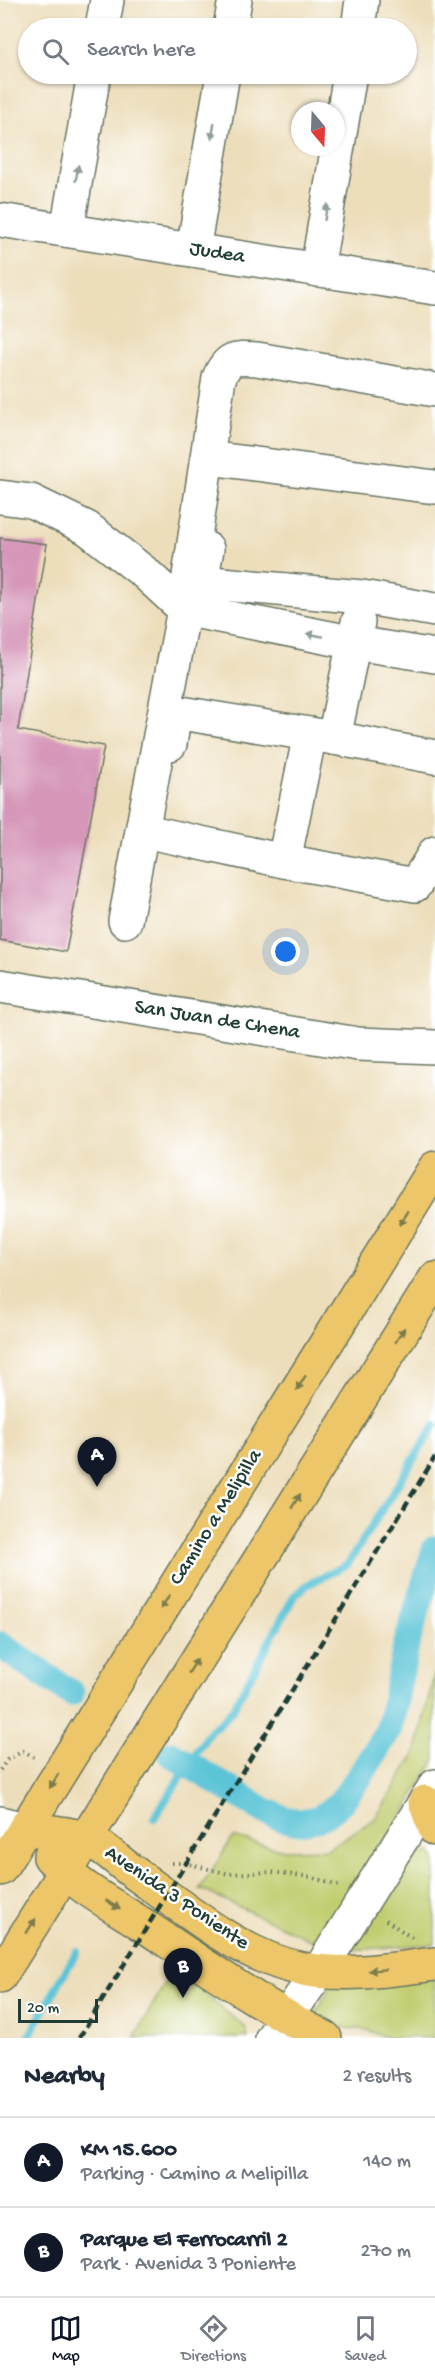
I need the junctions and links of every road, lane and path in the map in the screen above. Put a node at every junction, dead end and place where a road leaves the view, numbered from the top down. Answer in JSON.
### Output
{"nodes":[{"id":1,"x":107,"y":0,"type":"edge"},
{"id":2,"x":235,"y":0,"type":"edge"},
{"id":3,"x":362,"y":0,"type":"edge"},
{"id":4,"x":104,"y":18,"type":"edge"},
{"id":5,"x":232,"y":18,"type":"edge"},
{"id":6,"x":359,"y":18,"type":"edge"},
{"id":7,"x":92,"y":84,"type":"edge"},
{"id":8,"x":221,"y":84,"type":"edge"},
{"id":9,"x":348,"y":84,"type":"edge"},
{"id":10,"x":0,"y":220,"type":"edge"},
{"id":11,"x":67,"y":230,"type":"junction"},
{"id":12,"x":193,"y":250,"type":"junction"},
{"id":13,"x":317,"y":270,"type":"junction"},
{"id":14,"x":435,"y":288,"type":"edge"},
{"id":15,"x":242,"y":358,"type":"junction"},
{"id":16,"x":435,"y":390,"type":"edge"},
{"id":17,"x":224,"y":460,"type":"junction"},
{"id":18,"x":435,"y":487,"type":"edge"},
{"id":19,"x":0,"y":497,"type":"edge"},
{"id":20,"x":362,"y":597,"type":"junction"},
{"id":21,"x":184,"y":609,"type":"junction"},
{"id":22,"x":435,"y":610,"type":"edge"},
{"id":23,"x":355,"y":643,"type":"junction"},
{"id":24,"x":435,"y":656,"type":"edge"},
{"id":25,"x":166,"y":695,"type":"junction"},
{"id":26,"x":328,"y":730,"type":"junction"},
{"id":27,"x":435,"y":734,"type":"edge"},
{"id":28,"x":435,"y":757,"type":"edge"},
{"id":29,"x":154,"y":833,"type":"junction"},
{"id":30,"x":435,"y":853,"type":"edge"},
{"id":31,"x":284,"y":861,"type":"junction"},
{"id":32,"x":0,"y":986,"type":"edge"},
{"id":33,"x":435,"y":1047,"type":"edge"},
{"id":34,"x":435,"y":1168,"type":"edge"},
{"id":35,"x":435,"y":1279,"type":"edge"},
{"id":36,"x":8,"y":1761,"type":"dead end"},
{"id":37,"x":0,"y":1770,"type":"edge"},
{"id":38,"x":432,"y":1806,"type":"edge"},
{"id":39,"x":13,"y":1826,"type":"edge"},
{"id":40,"x":85,"y":1838,"type":"junction"},
{"id":41,"x":163,"y":1857,"type":"dead end"},
{"id":42,"x":0,"y":1869,"type":"edge"},
{"id":43,"x":64,"y":1873,"type":"junction"},
{"id":44,"x":374,"y":1912,"type":"junction"},
{"id":45,"x":435,"y":1964,"type":"edge"},
{"id":46,"x":319,"y":1971,"type":"junction"},
{"id":47,"x":0,"y":1976,"type":"edge"},
{"id":48,"x":278,"y":2028,"type":"edge"},
{"id":49,"x":325,"y":2038,"type":"edge"}],
"edges":[{"from":1,"to":4,"type":"street"},
{"from":2,"to":5,"type":"street"},
{"from":3,"to":6,"type":"street"},
{"from":11,"to":7,"type":"street","one_way":true},
{"from":8,"to":12,"type":"street","one_way":true},
{"from":13,"to":9,"type":"street","one_way":true},
{"from":10,"to":11,"type":"street","name":"Judea"},
{"from":11,"to":12,"type":"street","name":"Judea"},
{"from":12,"to":13,"type":"street","name":"Judea"},
{"from":13,"to":14,"type":"street","name":"Judea"},
{"from":15,"to":16,"type":"street"},
{"from":15,"to":17,"type":"street"},
{"from":15,"to":21,"type":"street"},
{"from":17,"to":18,"type":"street"},
{"from":17,"to":20,"type":"street"},
{"from":19,"to":21,"type":"street"},
{"from":20,"to":22,"type":"street"},
{"from":20,"to":23,"type":"street"},
{"from":23,"to":21,"type":"street","one_way":true},
{"from":21,"to":25,"type":"street"},
{"from":23,"to":24,"type":"street"},
{"from":23,"to":26,"type":"street"},
{"from":25,"to":26,"type":"street"},
{"from":25,"to":29,"type":"street"},
{"from":26,"to":27,"type":"street"},
{"from":26,"to":28,"type":"street"},
{"from":26,"to":29,"type":"street"},
{"from":26,"to":31,"type":"street"},
{"from":29,"to":31,"type":"street"},
{"from":30,"to":31,"type":"street"},
{"from":32,"to":33,"type":"street","name":"San Juan de Chena"},
{"from":34,"to":39,"type":"main road","name":"Camino a Melipilla","one_way":true},
{"from":40,"to":35,"type":"main road","one_way":true},
{"from":36,"to":37,"type":"path"},
{"from":38,"to":44,"type":"street"},
{"from":39,"to":40,"type":"main road","name":"Avenida 3 Poniente"},
{"from":39,"to":42,"type":"main road","name":"Camino a Melipilla"},
{"from":39,"to":43,"type":"main road","name":"Avenida 3 Poniente"},
{"from":40,"to":43,"type":"main road"},
{"from":40,"to":46,"type":"main road","name":"Avenida 3 Poniente"},
{"from":41,"to":44,"type":"path"},
{"from":47,"to":43,"type":"main road","one_way":true},
{"from":43,"to":48,"type":"main road","name":"Avenida 3 Poniente","one_way":true},
{"from":44,"to":46,"type":"street"},
{"from":45,"to":46,"type":"main road","name":"Avenida 3 Poniente","one_way":true},
{"from":46,"to":48,"type":"street"},
{"from":48,"to":49,"type":"main road","name":"Avenida 3 Poniente"}]}
